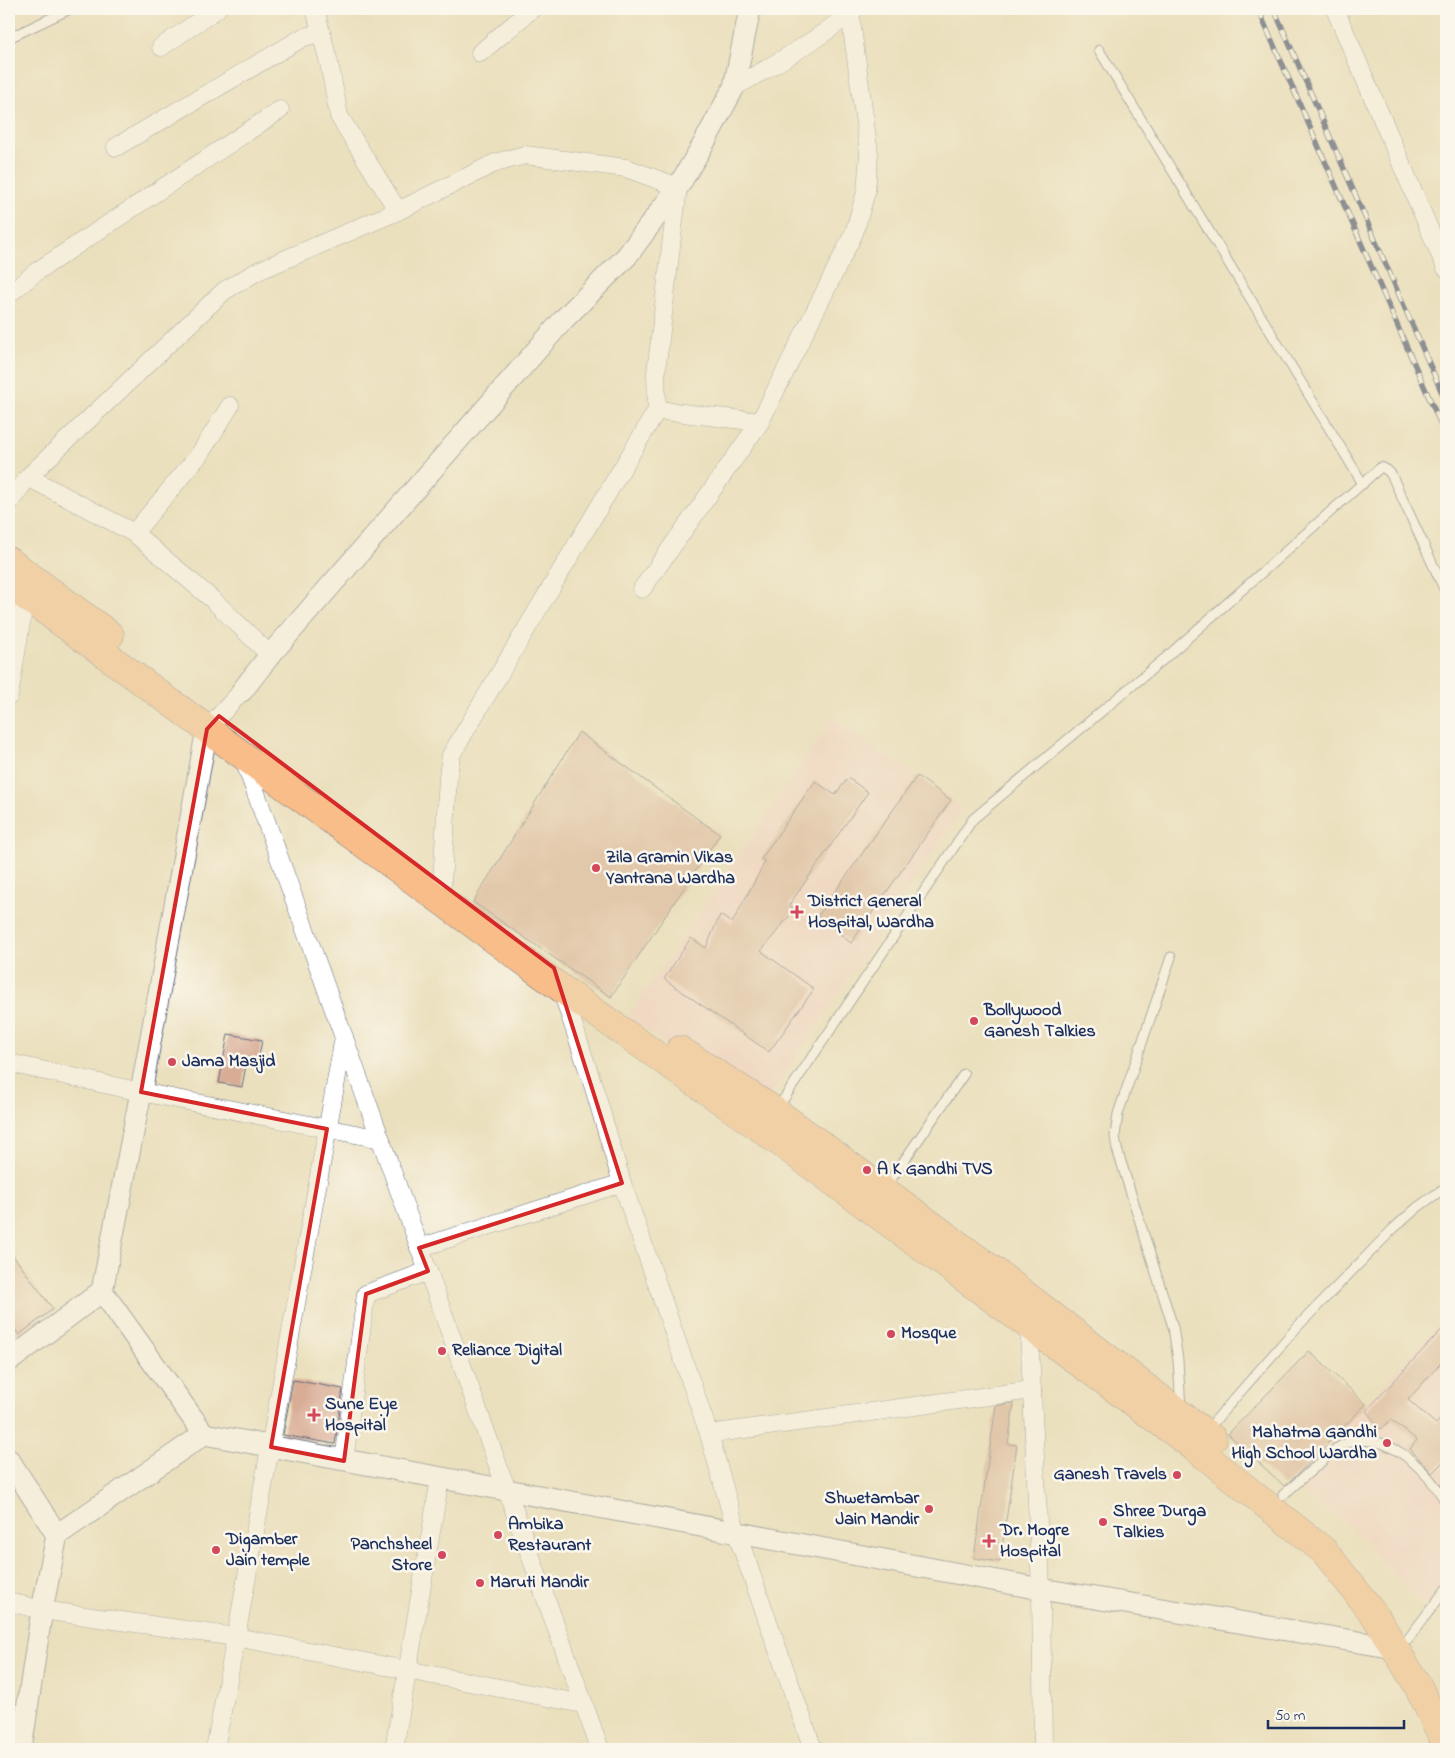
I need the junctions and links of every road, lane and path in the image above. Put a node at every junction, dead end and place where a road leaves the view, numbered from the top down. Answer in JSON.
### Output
{"nodes":[{"id":1,"x":70,"y":9,"type":"edge"},
{"id":2,"x":217,"y":9,"type":"edge"},
{"id":3,"x":315,"y":9,"type":"edge"},
{"id":4,"x":532,"y":9,"type":"edge"},
{"id":5,"x":750,"y":9,"type":"edge"},
{"id":6,"x":1335,"y":9,"type":"edge"},
{"id":7,"x":852,"y":11,"type":"edge"},
{"id":8,"x":321,"y":32,"type":"junction"},
{"id":9,"x":9,"y":38,"type":"edge"},
{"id":10,"x":161,"y":47,"type":"dead end"},
{"id":11,"x":1099,"y":50,"type":"dead end"},
{"id":12,"x":480,"y":53,"type":"dead end"},
{"id":13,"x":734,"y":87,"type":"junction"},
{"id":14,"x":280,"y":110,"type":"dead end"},
{"id":15,"x":116,"y":147,"type":"dead end"},
{"id":16,"x":678,"y":187,"type":"junction"},
{"id":17,"x":398,"y":211,"type":"junction"},
{"id":18,"x":1441,"y":234,"type":"edge"},
{"id":19,"x":1446,"y":268,"type":"edge"},
{"id":20,"x":9,"y":294,"type":"edge"},
{"id":21,"x":230,"y":406,"type":"dead end"},
{"id":22,"x":657,"y":410,"type":"junction"},
{"id":23,"x":760,"y":422,"type":"junction"},
{"id":24,"x":28,"y":477,"type":"junction"},
{"id":25,"x":1363,"y":484,"type":"junction"},
{"id":26,"x":9,"y":503,"type":"edge"},
{"id":27,"x":134,"y":533,"type":"junction"},
{"id":28,"x":9,"y":560,"type":"edge"},
{"id":29,"x":642,"y":590,"type":"dead end"},
{"id":30,"x":17,"y":591,"type":"edge"},
{"id":31,"x":1446,"y":594,"type":"edge"},
{"id":32,"x":270,"y":655,"type":"junction"},
{"id":33,"x":242,"y":691,"type":"joint"},
{"id":34,"x":9,"y":696,"type":"edge"},
{"id":35,"x":213,"y":722,"type":"junction"},
{"id":36,"x":242,"y":754,"type":"junction"},
{"id":37,"x":442,"y":884,"type":"junction"},
{"id":38,"x":1171,"y":957,"type":"dead end"},
{"id":39,"x":558,"y":979,"type":"junction"},
{"id":40,"x":344,"y":1036,"type":"junction"},
{"id":41,"x":9,"y":1063,"type":"edge"},
{"id":42,"x":964,"y":1074,"type":"dead end"},
{"id":43,"x":141,"y":1092,"type":"junction"},
{"id":44,"x":775,"y":1111,"type":"junction"},
{"id":45,"x":327,"y":1129,"type":"junction"},
{"id":46,"x":380,"y":1139,"type":"junction"},
{"id":47,"x":622,"y":1183,"type":"junction"},
{"id":48,"x":1446,"y":1187,"type":"edge"},
{"id":49,"x":883,"y":1190,"type":"junction"},
{"id":50,"x":420,"y":1248,"type":"junction"},
{"id":51,"x":428,"y":1271,"type":"junction"},
{"id":52,"x":102,"y":1291,"type":"junction"},
{"id":53,"x":1029,"y":1327,"type":"junction"},
{"id":54,"x":9,"y":1361,"type":"edge"},
{"id":55,"x":1032,"y":1390,"type":"junction"},
{"id":56,"x":1181,"y":1414,"type":"junction"},
{"id":57,"x":1204,"y":1433,"type":"junction"},
{"id":58,"x":204,"y":1434,"type":"junction"},
{"id":59,"x":709,"y":1434,"type":"junction"},
{"id":60,"x":271,"y":1447,"type":"junction"},
{"id":61,"x":9,"y":1460,"type":"edge"},
{"id":62,"x":344,"y":1461,"type":"junction"},
{"id":63,"x":440,"y":1479,"type":"junction"},
{"id":64,"x":507,"y":1492,"type":"junction"},
{"id":65,"x":1283,"y":1495,"type":"junction"},
{"id":66,"x":1446,"y":1503,"type":"edge"},
{"id":67,"x":57,"y":1534,"type":"junction"},
{"id":68,"x":737,"y":1534,"type":"junction"},
{"id":69,"x":1446,"y":1588,"type":"edge"},
{"id":70,"x":1041,"y":1590,"type":"junction"},
{"id":71,"x":9,"y":1602,"type":"edge"},
{"id":72,"x":42,"y":1610,"type":"junction"},
{"id":73,"x":236,"y":1637,"type":"junction"},
{"id":74,"x":1401,"y":1643,"type":"junction"},
{"id":75,"x":408,"y":1670,"type":"junction"},
{"id":76,"x":584,"y":1704,"type":"junction"},
{"id":77,"x":1445,"y":1705,"type":"edge"},
{"id":78,"x":1446,"y":1744,"type":"edge"},
{"id":79,"x":21,"y":1749,"type":"edge"},
{"id":80,"x":215,"y":1749,"type":"edge"},
{"id":81,"x":394,"y":1749,"type":"edge"},
{"id":82,"x":600,"y":1749,"type":"edge"},
{"id":83,"x":813,"y":1749,"type":"edge"},
{"id":84,"x":1043,"y":1749,"type":"edge"}],
"edges":[{"from":1,"to":9,"type":"lane"},
{"from":2,"to":10,"type":"street"},
{"from":3,"to":8,"type":"street"},
{"from":4,"to":12,"type":"street"},
{"from":5,"to":13,"type":"street"},
{"from":6,"to":18,"type":"street"},
{"from":7,"to":13,"type":"street"},
{"from":7,"to":23,"type":"street"},
{"from":8,"to":15,"type":"street"},
{"from":8,"to":17,"type":"street"},
{"from":11,"to":25,"type":"lane"},
{"from":13,"to":16,"type":"street"},
{"from":14,"to":20,"type":"street"},
{"from":16,"to":17,"type":"street"},
{"from":16,"to":22,"type":"street"},
{"from":16,"to":32,"type":"street"},
{"from":17,"to":24,"type":"street"},
{"from":18,"to":19,"type":"street"},
{"from":21,"to":27,"type":"street"},
{"from":22,"to":23,"type":"street"},
{"from":22,"to":37,"type":"street"},
{"from":23,"to":29,"type":"street"},
{"from":24,"to":26,"type":"street"},
{"from":24,"to":27,"type":"street"},
{"from":25,"to":31,"type":"lane"},
{"from":25,"to":44,"type":"lane"},
{"from":27,"to":32,"type":"street"},
{"from":28,"to":35,"type":"main road"},
{"from":30,"to":34,"type":"street"},
{"from":30,"to":35,"type":"main road"},
{"from":32,"to":33,"type":"street"},
{"from":33,"to":35,"type":"street"},
{"from":35,"to":36,"type":"main road"},
{"from":35,"to":37,"type":"main road"},
{"from":35,"to":43,"type":"street"},
{"from":36,"to":39,"type":"main road"},
{"from":36,"to":40,"type":"street"},
{"from":37,"to":39,"type":"main road"},
{"from":38,"to":56,"type":"lane"},
{"from":39,"to":44,"type":"main road"},
{"from":39,"to":47,"type":"street"},
{"from":39,"to":53,"type":"main road"},
{"from":40,"to":45,"type":"street"},
{"from":40,"to":46,"type":"street"},
{"from":41,"to":43,"type":"street"},
{"from":42,"to":49,"type":"lane"},
{"from":43,"to":45,"type":"street"},
{"from":43,"to":52,"type":"street"},
{"from":44,"to":49,"type":"main road"},
{"from":45,"to":46,"type":"street"},
{"from":45,"to":60,"type":"street"},
{"from":46,"to":50,"type":"street"},
{"from":47,"to":50,"type":"street"},
{"from":47,"to":59,"type":"street"},
{"from":48,"to":57,"type":"lane"},
{"from":49,"to":56,"type":"main road"},
{"from":50,"to":51,"type":"street"},
{"from":51,"to":62,"type":"street"},
{"from":51,"to":64,"type":"street"},
{"from":52,"to":54,"type":"street"},
{"from":52,"to":58,"type":"street"},
{"from":53,"to":55,"type":"street"},
{"from":53,"to":74,"type":"main road"},
{"from":55,"to":59,"type":"street"},
{"from":55,"to":70,"type":"street"},
{"from":56,"to":57,"type":"main road"},
{"from":57,"to":65,"type":"main road"},
{"from":58,"to":60,"type":"street"},
{"from":58,"to":67,"type":"street"},
{"from":59,"to":68,"type":"street"},
{"from":60,"to":62,"type":"street"},
{"from":60,"to":73,"type":"street"},
{"from":61,"to":67,"type":"street"},
{"from":62,"to":63,"type":"street"},
{"from":63,"to":64,"type":"street"},
{"from":63,"to":75,"type":"street"},
{"from":64,"to":68,"type":"street"},
{"from":64,"to":76,"type":"street"},
{"from":65,"to":66,"type":"lane"},
{"from":65,"to":74,"type":"main road"},
{"from":67,"to":72,"type":"street"},
{"from":68,"to":70,"type":"street"},
{"from":68,"to":83,"type":"street"},
{"from":69,"to":74,"type":"lane"},
{"from":70,"to":74,"type":"street"},
{"from":70,"to":84,"type":"street"},
{"from":71,"to":72,"type":"street"},
{"from":72,"to":73,"type":"street"},
{"from":72,"to":79,"type":"street"},
{"from":73,"to":75,"type":"street"},
{"from":73,"to":80,"type":"street"},
{"from":74,"to":77,"type":"main road"},
{"from":74,"to":78,"type":"main road"},
{"from":75,"to":76,"type":"street"},
{"from":75,"to":81,"type":"street"},
{"from":76,"to":82,"type":"street"}]}
